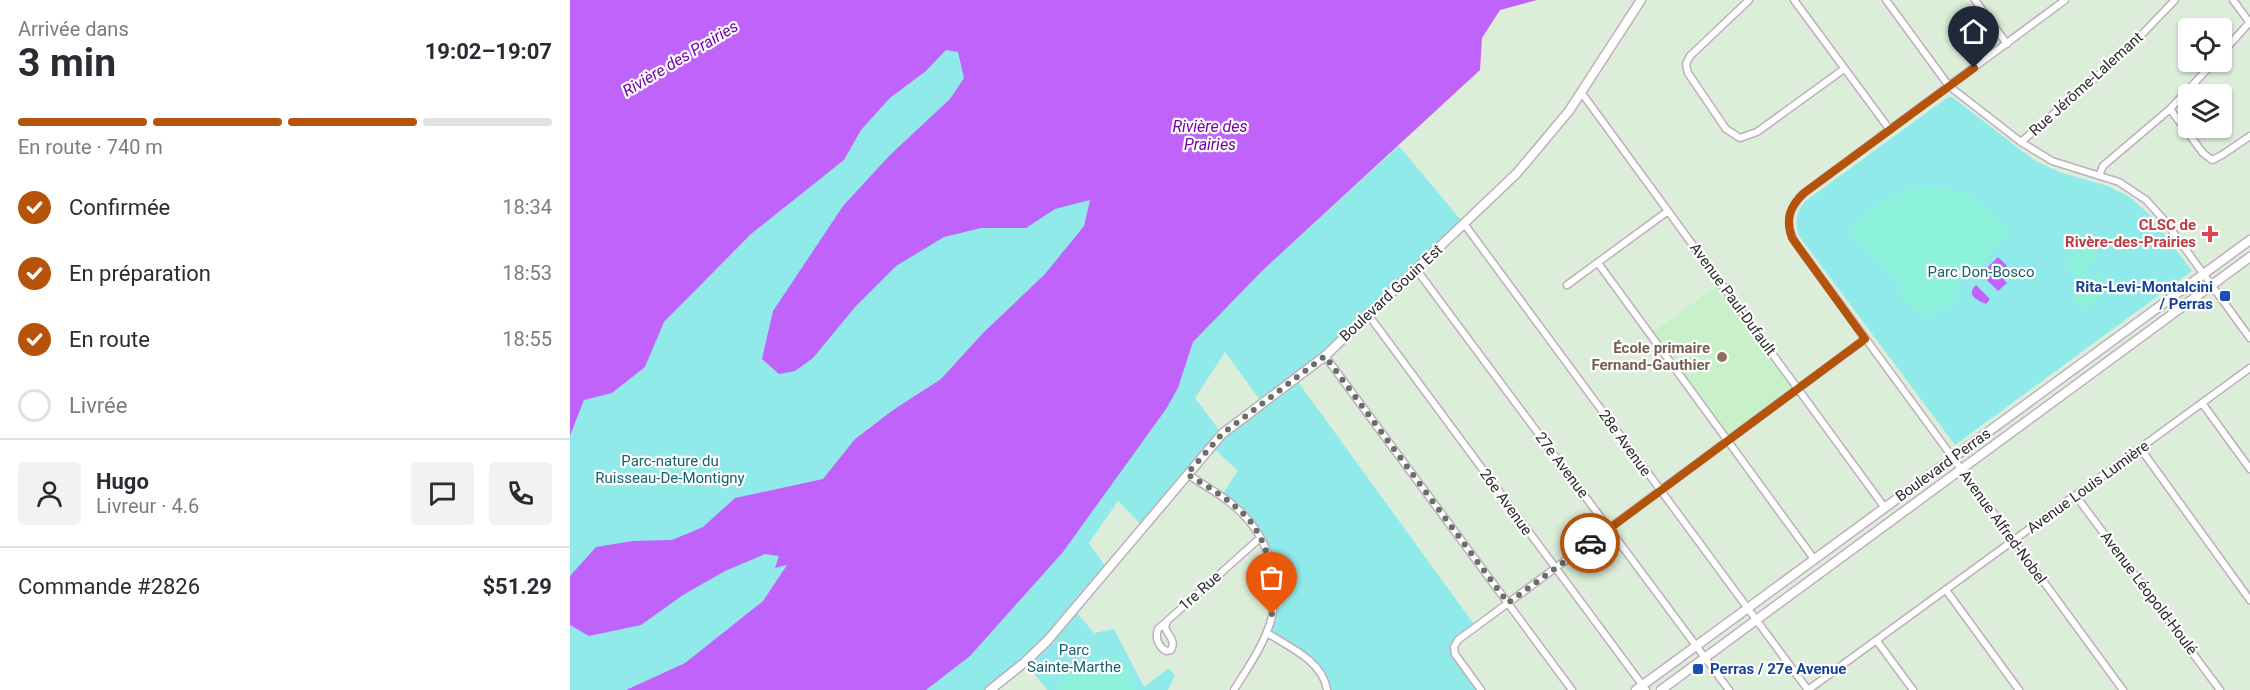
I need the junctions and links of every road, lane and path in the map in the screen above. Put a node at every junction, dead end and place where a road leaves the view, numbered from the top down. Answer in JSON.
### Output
{"nodes":[{"id":1,"x":1641,"y":0,"type":"edge"},
{"id":2,"x":1749,"y":0,"type":"edge"},
{"id":3,"x":1794,"y":0,"type":"edge"},
{"id":4,"x":1886,"y":0,"type":"edge"},
{"id":5,"x":1975,"y":0,"type":"edge"},
{"id":6,"x":2065,"y":0,"type":"edge"},
{"id":7,"x":2175,"y":0,"type":"edge"},
{"id":8,"x":2233,"y":0,"type":"edge"},
{"id":9,"x":2250,"y":23,"type":"edge"},
{"id":10,"x":2232,"y":42,"type":"edge"},
{"id":11,"x":2007,"y":44,"type":"junction"},
{"id":12,"x":1844,"y":69,"type":"junction"},
{"id":13,"x":2205,"y":72,"type":"edge"},
{"id":14,"x":1949,"y":87,"type":"junction"},
{"id":15,"x":1581,"y":92,"type":"junction"},
{"id":16,"x":2170,"y":109,"type":"junction"},
{"id":17,"x":1890,"y":130,"type":"junction"},
{"id":18,"x":2250,"y":136,"type":"edge"},
{"id":19,"x":2021,"y":142,"type":"junction"},
{"id":20,"x":2099,"y":176,"type":"junction"},
{"id":21,"x":1668,"y":211,"type":"junction"},
{"id":22,"x":1465,"y":225,"type":"junction"},
{"id":23,"x":2250,"y":240,"type":"edge"},
{"id":24,"x":2250,"y":257,"type":"edge"},
{"id":25,"x":1598,"y":263,"type":"junction"},
{"id":26,"x":1416,"y":269,"type":"junction"},
{"id":27,"x":2203,"y":275,"type":"junction"},
{"id":28,"x":1567,"y":285,"type":"dead end"},
{"id":29,"x":2211,"y":285,"type":"junction"},
{"id":30,"x":1367,"y":313,"type":"junction"},
{"id":31,"x":2250,"y":338,"type":"edge"},
{"id":32,"x":1865,"y":339,"type":"junction"},
{"id":33,"x":1325,"y":356,"type":"junction"},
{"id":34,"x":2250,"y":368,"type":"edge"},
{"id":35,"x":1798,"y":387,"type":"junction"},
{"id":36,"x":2202,"y":404,"type":"junction"},
{"id":37,"x":1729,"y":440,"type":"junction"},
{"id":38,"x":2140,"y":448,"type":"junction"},
{"id":39,"x":1952,"y":457,"type":"junction"},
{"id":40,"x":1961,"y":469,"type":"junction"},
{"id":41,"x":2250,"y":469,"type":"edge"},
{"id":42,"x":1187,"y":474,"type":"junction"},
{"id":43,"x":1660,"y":491,"type":"junction"},
{"id":44,"x":2076,"y":496,"type":"junction"},
{"id":45,"x":1885,"y":507,"type":"junction"},
{"id":46,"x":1609,"y":528,"type":"junction"},
{"id":47,"x":1260,"y":538,"type":"junction"},
{"id":48,"x":2014,"y":541,"type":"junction"},
{"id":49,"x":1814,"y":559,"type":"junction"},
{"id":50,"x":1555,"y":569,"type":"junction"},
{"id":51,"x":1946,"y":590,"type":"junction"},
{"id":52,"x":2250,"y":600,"type":"edge"},
{"id":53,"x":1508,"y":603,"type":"junction"},
{"id":54,"x":1747,"y":608,"type":"junction"},
{"id":55,"x":1755,"y":620,"type":"junction"},
{"id":56,"x":1167,"y":621,"type":"junction"},
{"id":57,"x":1267,"y":633,"type":"junction"},
{"id":58,"x":1876,"y":641,"type":"junction"},
{"id":59,"x":1696,"y":646,"type":"junction"},
{"id":60,"x":1705,"y":658,"type":"junction"},
{"id":61,"x":1642,"y":688,"type":"edge"},
{"id":62,"x":990,"y":690,"type":"edge"},
{"id":63,"x":1234,"y":690,"type":"edge"},
{"id":64,"x":1328,"y":690,"type":"edge"},
{"id":65,"x":1481,"y":690,"type":"edge"},
{"id":66,"x":1572,"y":690,"type":"edge"},
{"id":67,"x":1661,"y":690,"type":"edge"},
{"id":68,"x":1729,"y":690,"type":"edge"},
{"id":69,"x":1808,"y":690,"type":"edge"},
{"id":70,"x":1913,"y":690,"type":"edge"},
{"id":71,"x":2019,"y":690,"type":"edge"},
{"id":72,"x":2123,"y":690,"type":"edge"},
{"id":73,"x":2220,"y":690,"type":"edge"}],
"edges":[{"from":1,"to":15,"type":"main road","name":"Boulevard Gouin Est"},
{"from":2,"to":12,"type":"street"},
{"from":3,"to":12,"type":"street"},
{"from":4,"to":14,"type":"street"},
{"from":5,"to":11,"type":"street"},
{"from":6,"to":11,"type":"street"},
{"from":7,"to":19,"type":"street","name":"Rue Jérôme-Lalemant"},
{"from":8,"to":9,"type":"street"},
{"from":9,"to":10,"type":"street"},
{"from":11,"to":14,"type":"street"},
{"from":12,"to":17,"type":"street"},
{"from":13,"to":16,"type":"street"},
{"from":14,"to":17,"type":"street"},
{"from":14,"to":19,"type":"street"},
{"from":15,"to":21,"type":"street","name":"Avenue Paul-Dufault"},
{"from":15,"to":22,"type":"main road","name":"Boulevard Gouin Est"},
{"from":16,"to":18,"type":"street"},
{"from":16,"to":20,"type":"street"},
{"from":17,"to":32,"type":"street","name":"Avenue Alfred-Nobel"},
{"from":19,"to":20,"type":"street"},
{"from":20,"to":27,"type":"street"},
{"from":21,"to":25,"type":"street"},
{"from":21,"to":35,"type":"street","name":"Avenue Paul-Dufault"},
{"from":22,"to":26,"type":"main road","name":"Boulevard Gouin Est"},
{"from":22,"to":43,"type":"street","name":"28e Avenue"},
{"from":23,"to":27,"type":"main road","name":"Boulevard Perras"},
{"from":24,"to":29,"type":"main road","name":"Boulevard Perras"},
{"from":25,"to":28,"type":"street"},
{"from":25,"to":37,"type":"street"},
{"from":26,"to":30,"type":"main road","name":"Boulevard Gouin Est"},
{"from":26,"to":46,"type":"street","name":"27e Avenue"},
{"from":27,"to":29,"type":"street"},
{"from":27,"to":39,"type":"main road","name":"Boulevard Perras"},
{"from":29,"to":31,"type":"street"},
{"from":29,"to":40,"type":"main road","name":"Boulevard Perras"},
{"from":30,"to":33,"type":"main road","name":"Boulevard Gouin Est"},
{"from":30,"to":50,"type":"street","name":"26e Avenue"},
{"from":32,"to":35,"type":"street"},
{"from":32,"to":39,"type":"street","name":"Avenue Alfred-Nobel"},
{"from":33,"to":42,"type":"main road","name":"Boulevard Gouin Est"},
{"from":33,"to":53,"type":"street"},
{"from":34,"to":36,"type":"street","name":"Avenue Louis Lumière"},
{"from":35,"to":37,"type":"street"},
{"from":35,"to":45,"type":"street","name":"Avenue Paul-Dufault"},
{"from":36,"to":38,"type":"street","name":"Avenue Louis Lumière"},
{"from":36,"to":41,"type":"street"},
{"from":37,"to":43,"type":"street"},
{"from":37,"to":49,"type":"street"},
{"from":38,"to":44,"type":"street","name":"Avenue Louis Lumière"},
{"from":38,"to":52,"type":"street"},
{"from":39,"to":40,"type":"street","name":"Avenue Alfred-Nobel"},
{"from":39,"to":45,"type":"main road","name":"Boulevard Perras"},
{"from":40,"to":48,"type":"street","name":"Avenue Alfred-Nobel"},
{"from":40,"to":55,"type":"main road","name":"Boulevard Perras"},
{"from":42,"to":47,"type":"street"},
{"from":42,"to":62,"type":"main road","name":"Boulevard Gouin Est"},
{"from":43,"to":46,"type":"street"},
{"from":43,"to":54,"type":"street","name":"28e Avenue"},
{"from":44,"to":48,"type":"street","name":"Avenue Louis Lumière"},
{"from":44,"to":73,"type":"street","name":"Avenue Léopold-Houlé"},
{"from":45,"to":49,"type":"main road","name":"Boulevard Perras"},
{"from":46,"to":50,"type":"street"},
{"from":46,"to":59,"type":"street","name":"27e Avenue"},
{"from":47,"to":56,"type":"street","name":"1re Rue"},
{"from":47,"to":57,"type":"street"},
{"from":48,"to":51,"type":"street","name":"Avenue Louis Lumière"},
{"from":48,"to":72,"type":"street","name":"Avenue Alfred-Nobel"},
{"from":49,"to":54,"type":"main road","name":"Boulevard Perras"},
{"from":50,"to":53,"type":"street"},
{"from":50,"to":61,"type":"street","name":"26e Avenue"},
{"from":51,"to":58,"type":"street","name":"Avenue Louis Lumière"},
{"from":51,"to":71,"type":"street"},
{"from":53,"to":65,"type":"street"},
{"from":53,"to":66,"type":"street"},
{"from":54,"to":55,"type":"street","name":"28e Avenue"},
{"from":54,"to":59,"type":"main road","name":"Boulevard Perras"},
{"from":55,"to":60,"type":"main road","name":"Boulevard Perras"},
{"from":55,"to":69,"type":"street","name":"28e Avenue"},
{"from":56,"to":56,"type":"street","name":"1re Rue"},
{"from":57,"to":63,"type":"street"},
{"from":57,"to":64,"type":"street"},
{"from":58,"to":69,"type":"street","name":"Avenue Louis Lumière"},
{"from":58,"to":70,"type":"street"},
{"from":59,"to":60,"type":"street","name":"27e Avenue"},
{"from":59,"to":61,"type":"main road","name":"Boulevard Perras"},
{"from":60,"to":67,"type":"main road","name":"Boulevard Perras"},
{"from":60,"to":68,"type":"street","name":"27e Avenue"}]}
